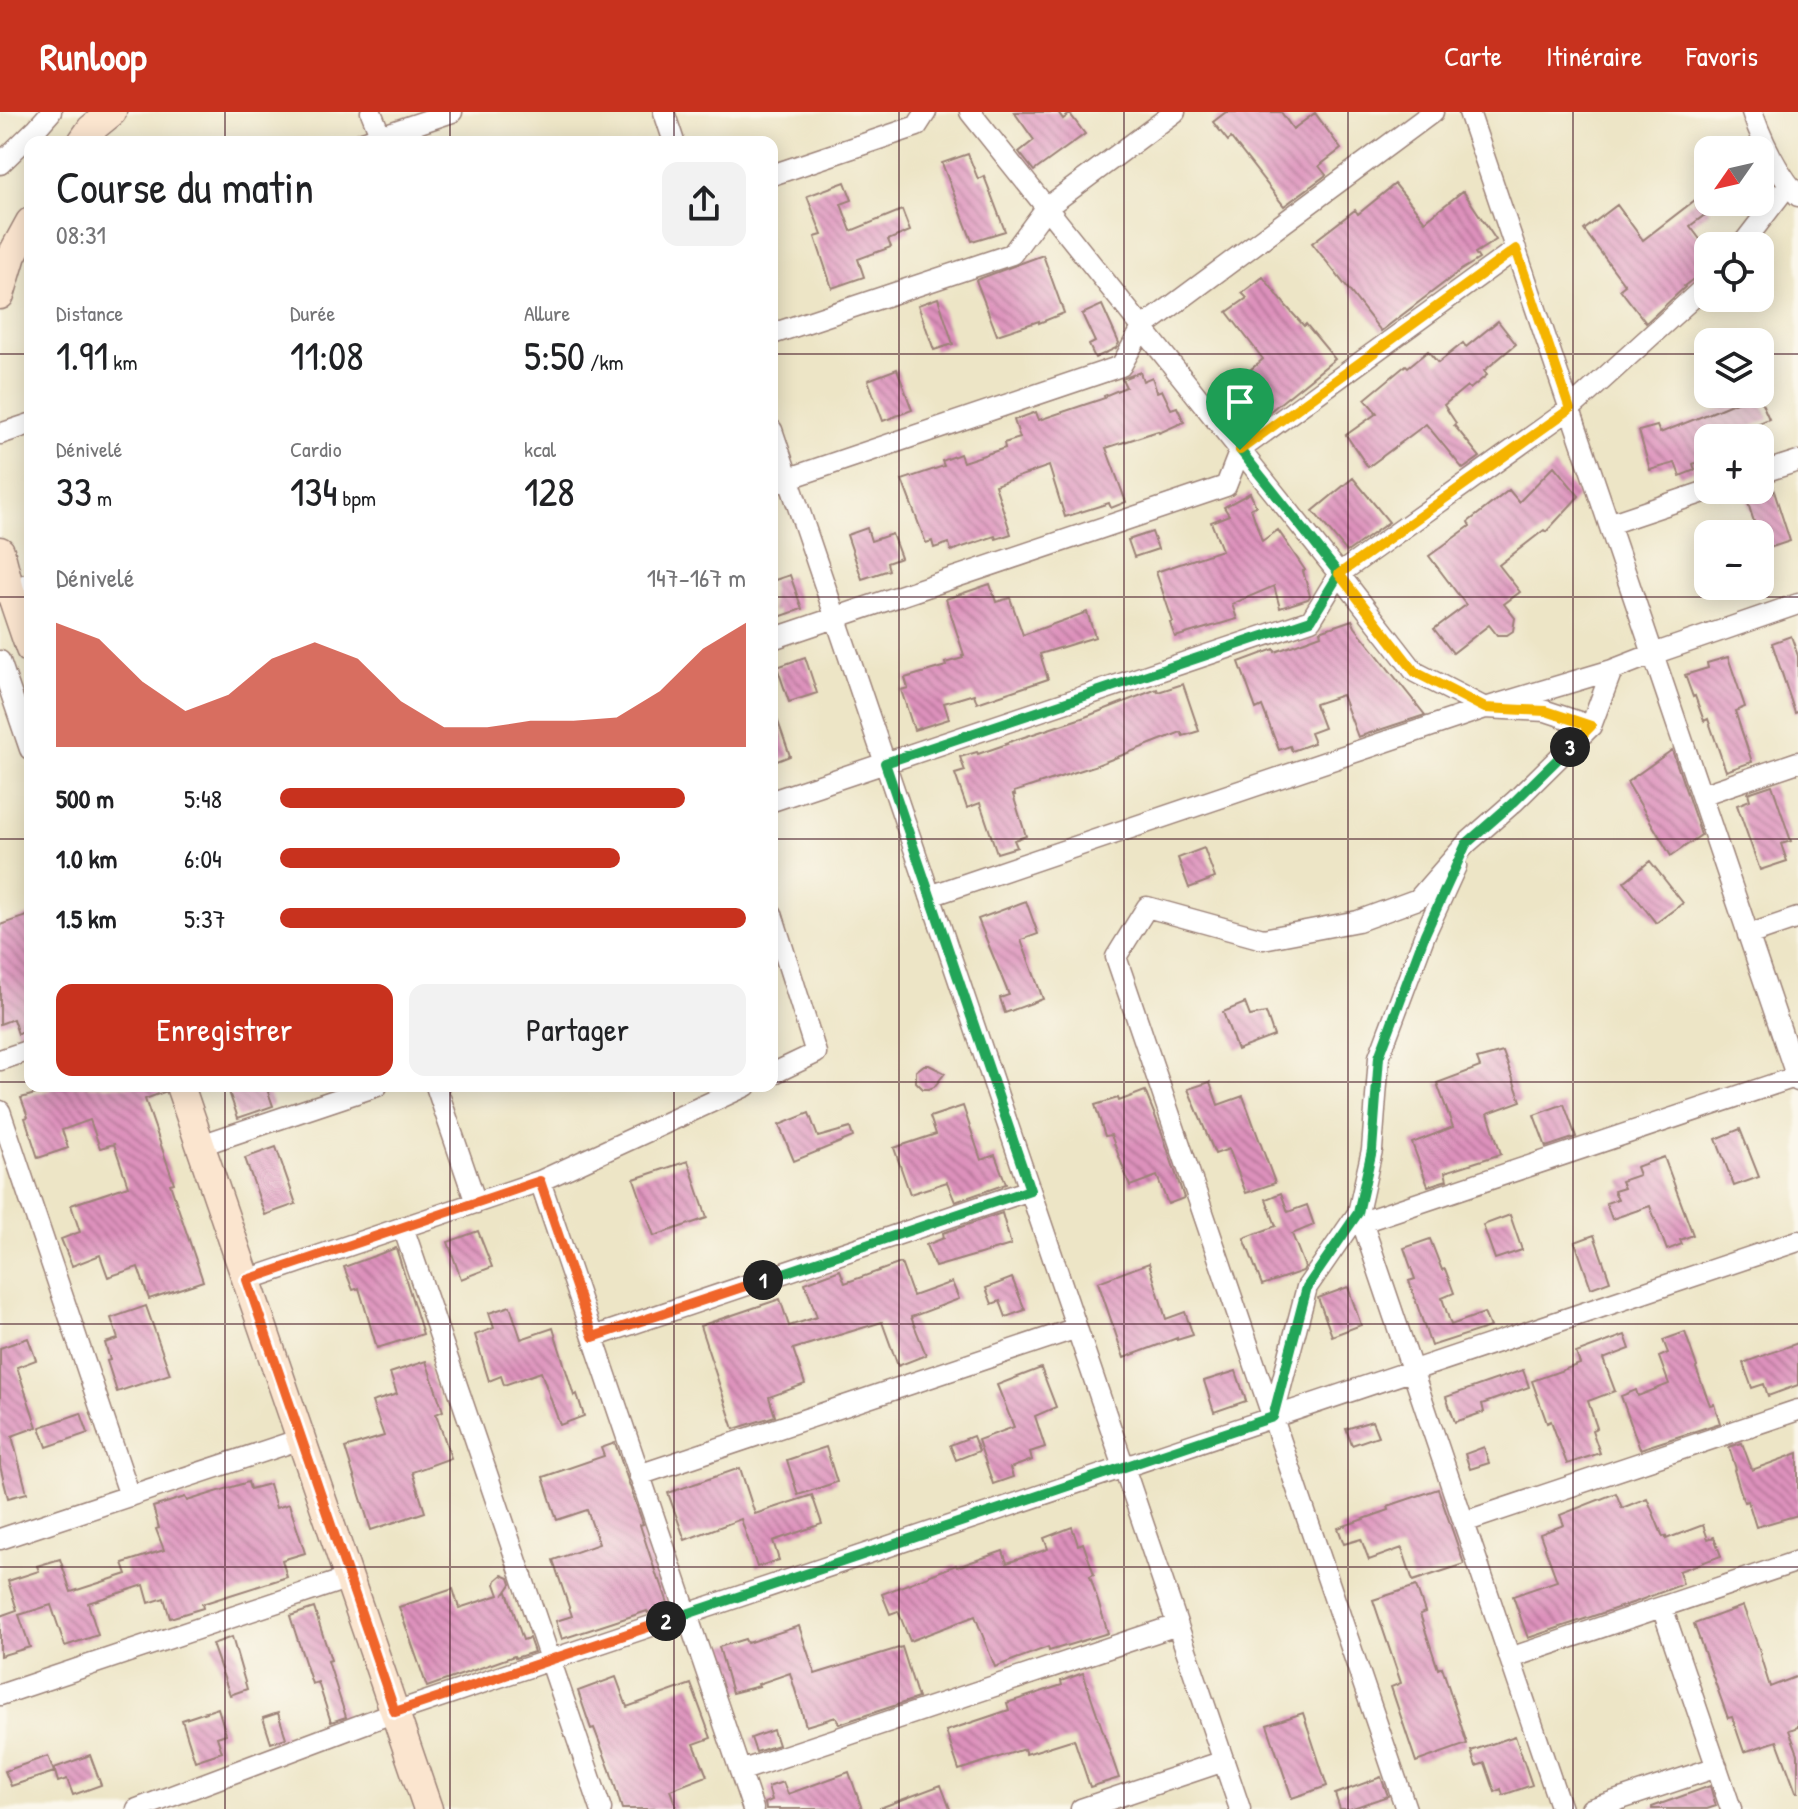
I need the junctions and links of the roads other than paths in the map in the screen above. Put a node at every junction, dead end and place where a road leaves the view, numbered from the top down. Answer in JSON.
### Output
{"nodes":[{"id":1,"x":51,"y":112,"type":"edge"},
{"id":2,"x":112,"y":112,"type":"edge"},
{"id":3,"x":371,"y":112,"type":"edge"},
{"id":4,"x":452,"y":112,"type":"edge"},
{"id":5,"x":664,"y":112,"type":"edge"},
{"id":6,"x":926,"y":112,"type":"edge"},
{"id":7,"x":970,"y":112,"type":"edge"},
{"id":8,"x":1175,"y":112,"type":"edge"},
{"id":9,"x":1433,"y":112,"type":"edge"},
{"id":10,"x":1469,"y":112,"type":"edge"},
{"id":11,"x":1752,"y":112,"type":"edge"},
{"id":12,"x":33,"y":120,"type":"edge"},
{"id":13,"x":86,"y":136,"type":"edge"},
{"id":14,"x":375,"y":136,"type":"edge"},
{"id":15,"x":387,"y":136,"type":"edge"},
{"id":16,"x":672,"y":136,"type":"edge"},
{"id":17,"x":0,"y":164,"type":"edge"},
{"id":18,"x":778,"y":173,"type":"edge"},
{"id":19,"x":1793,"y":190,"type":"edge"},
{"id":20,"x":1046,"y":208,"type":"junction"},
{"id":21,"x":1754,"y":232,"type":"edge"},
{"id":22,"x":24,"y":233,"type":"edge"},
{"id":23,"x":1516,"y":249,"type":"junction"},
{"id":24,"x":0,"y":295,"type":"edge"},
{"id":25,"x":1694,"y":297,"type":"edge"},
{"id":26,"x":1142,"y":328,"type":"junction"},
{"id":27,"x":778,"y":332,"type":"edge"},
{"id":28,"x":1570,"y":409,"type":"junction"},
{"id":29,"x":24,"y":426,"type":"edge"},
{"id":30,"x":0,"y":434,"type":"edge"},
{"id":31,"x":1240,"y":450,"type":"junction"},
{"id":32,"x":1798,"y":461,"type":"edge"},
{"id":33,"x":1774,"y":469,"type":"edge"},
{"id":34,"x":780,"y":481,"type":"edge"},
{"id":35,"x":1694,"y":495,"type":"edge"},
{"id":36,"x":1609,"y":524,"type":"junction"},
{"id":37,"x":0,"y":551,"type":"edge"},
{"id":38,"x":1339,"y":574,"type":"junction"},
{"id":39,"x":20,"y":586,"type":"edge"},
{"id":40,"x":1798,"y":604,"type":"edge"},
{"id":41,"x":24,"y":611,"type":"edge"},
{"id":42,"x":836,"y":617,"type":"junction"},
{"id":43,"x":778,"y":637,"type":"edge"},
{"id":44,"x":1653,"y":654,"type":"junction"},
{"id":45,"x":0,"y":661,"type":"edge"},
{"id":46,"x":1612,"y":670,"type":"junction"},
{"id":47,"x":1485,"y":708,"type":"junction"},
{"id":48,"x":1591,"y":726,"type":"junction"},
{"id":49,"x":24,"y":731,"type":"edge"},
{"id":50,"x":1798,"y":762,"type":"edge"},
{"id":51,"x":885,"y":763,"type":"junction"},
{"id":52,"x":1701,"y":795,"type":"junction"},
{"id":53,"x":778,"y":799,"type":"edge"},
{"id":54,"x":1466,"y":844,"type":"junction"},
{"id":55,"x":930,"y":896,"type":"junction"},
{"id":56,"x":1798,"y":918,"type":"edge"},
{"id":57,"x":778,"y":933,"type":"edge"},
{"id":58,"x":1748,"y":935,"type":"junction"},
{"id":59,"x":24,"y":1052,"type":"edge"},
{"id":60,"x":0,"y":1060,"type":"edge"},
{"id":61,"x":778,"y":1071,"type":"edge"},
{"id":62,"x":1797,"y":1078,"type":"edge"},
{"id":63,"x":182,"y":1092,"type":"edge"},
{"id":64,"x":359,"y":1092,"type":"edge"},
{"id":65,"x":438,"y":1092,"type":"edge"},
{"id":66,"x":733,"y":1092,"type":"edge"},
{"id":67,"x":0,"y":1111,"type":"edge"},
{"id":68,"x":201,"y":1145,"type":"junction"},
{"id":69,"x":540,"y":1181,"type":"junction"},
{"id":70,"x":1030,"y":1190,"type":"junction"},
{"id":71,"x":476,"y":1203,"type":"junction"},
{"id":72,"x":403,"y":1227,"type":"junction"},
{"id":73,"x":1798,"y":1241,"type":"edge"},
{"id":74,"x":247,"y":1280,"type":"junction"},
{"id":75,"x":1077,"y":1328,"type":"junction"},
{"id":76,"x":593,"y":1337,"type":"junction"},
{"id":77,"x":1412,"y":1370,"type":"junction"},
{"id":78,"x":1798,"y":1410,"type":"edge"},
{"id":79,"x":1273,"y":1417,"type":"junction"},
{"id":80,"x":301,"y":1439,"type":"junction"},
{"id":81,"x":1124,"y":1467,"type":"junction"},
{"id":82,"x":639,"y":1475,"type":"junction"},
{"id":83,"x":130,"y":1496,"type":"junction"},
{"id":84,"x":1464,"y":1522,"type":"junction"},
{"id":85,"x":0,"y":1539,"type":"edge"},
{"id":86,"x":1798,"y":1561,"type":"edge"},
{"id":87,"x":349,"y":1578,"type":"junction"},
{"id":88,"x":1662,"y":1607,"type":"junction"},
{"id":89,"x":687,"y":1614,"type":"junction"},
{"id":90,"x":1177,"y":1625,"type":"junction"},
{"id":91,"x":1510,"y":1658,"type":"junction"},
{"id":92,"x":550,"y":1660,"type":"junction"},
{"id":93,"x":0,"y":1695,"type":"edge"},
{"id":94,"x":395,"y":1712,"type":"junction"},
{"id":95,"x":1224,"y":1761,"type":"junction"},
{"id":96,"x":1717,"y":1767,"type":"junction"},
{"id":97,"x":740,"y":1771,"type":"junction"},
{"id":98,"x":137,"y":1809,"type":"edge"},
{"id":99,"x":428,"y":1809,"type":"edge"},
{"id":100,"x":601,"y":1809,"type":"edge"},
{"id":101,"x":753,"y":1809,"type":"edge"},
{"id":102,"x":1081,"y":1809,"type":"edge"},
{"id":103,"x":1240,"y":1809,"type":"edge"},
{"id":104,"x":1406,"y":1809,"type":"edge"},
{"id":105,"x":1561,"y":1809,"type":"edge"},
{"id":106,"x":1591,"y":1809,"type":"edge"},
{"id":107,"x":1731,"y":1809,"type":"edge"}],
"edges":[{"from":1,"to":12,"type":"street"},
{"from":2,"to":13,"type":"main road"},
{"from":3,"to":14,"type":"street"},
{"from":4,"to":15,"type":"street"},
{"from":5,"to":16,"type":"street"},
{"from":6,"to":18,"type":"street"},
{"from":7,"to":20,"type":"street"},
{"from":8,"to":20,"type":"street"},
{"from":9,"to":26,"type":"street"},
{"from":10,"to":23,"type":"street"},
{"from":11,"to":19,"type":"street"},
{"from":12,"to":17,"type":"street"},
{"from":19,"to":21,"type":"street"},
{"from":20,"to":26,"type":"street"},
{"from":20,"to":27,"type":"street"},
{"from":22,"to":24,"type":"main road"},
{"from":23,"to":28,"type":"street"},
{"from":23,"to":31,"type":"street"},
{"from":25,"to":28,"type":"street"},
{"from":26,"to":31,"type":"street"},
{"from":26,"to":34,"type":"street"},
{"from":28,"to":36,"type":"street"},
{"from":28,"to":38,"type":"street"},
{"from":29,"to":30,"type":"street"},
{"from":31,"to":38,"type":"street"},
{"from":31,"to":42,"type":"street"},
{"from":32,"to":33,"type":"street"},
{"from":34,"to":42,"type":"street"},
{"from":35,"to":36,"type":"street"},
{"from":36,"to":44,"type":"street"},
{"from":37,"to":39,"type":"main road"},
{"from":38,"to":47,"type":"street"},
{"from":38,"to":51,"type":"street"},
{"from":39,"to":41,"type":"main road"},
{"from":40,"to":44,"type":"street"},
{"from":42,"to":43,"type":"street"},
{"from":42,"to":51,"type":"street"},
{"from":44,"to":46,"type":"street"},
{"from":44,"to":52,"type":"street"},
{"from":45,"to":49,"type":"street"},
{"from":46,"to":47,"type":"street"},
{"from":46,"to":48,"type":"street"},
{"from":47,"to":48,"type":"street"},
{"from":47,"to":55,"type":"street"},
{"from":48,"to":54,"type":"street"},
{"from":50,"to":52,"type":"street"},
{"from":51,"to":53,"type":"street"},
{"from":51,"to":55,"type":"street"},
{"from":52,"to":58,"type":"street"},
{"from":54,"to":79,"type":"street"},
{"from":54,"to":79,"type":"street"},
{"from":55,"to":70,"type":"street"},
{"from":56,"to":58,"type":"street"},
{"from":57,"to":61,"type":"street"},
{"from":58,"to":62,"type":"street"},
{"from":59,"to":60,"type":"street"},
{"from":62,"to":77,"type":"street"},
{"from":63,"to":68,"type":"main road"},
{"from":64,"to":68,"type":"street"},
{"from":65,"to":71,"type":"street"},
{"from":66,"to":69,"type":"street"},
{"from":67,"to":83,"type":"street"},
{"from":68,"to":74,"type":"main road"},
{"from":69,"to":71,"type":"street"},
{"from":69,"to":76,"type":"street"},
{"from":70,"to":75,"type":"street"},
{"from":70,"to":76,"type":"street"},
{"from":71,"to":72,"type":"street"},
{"from":72,"to":74,"type":"street"},
{"from":72,"to":92,"type":"street"},
{"from":73,"to":77,"type":"street"},
{"from":74,"to":80,"type":"main road"},
{"from":75,"to":81,"type":"street"},
{"from":75,"to":82,"type":"street"},
{"from":76,"to":82,"type":"street"},
{"from":77,"to":79,"type":"street"},
{"from":77,"to":84,"type":"street"},
{"from":78,"to":84,"type":"street"},
{"from":79,"to":81,"type":"street"},
{"from":79,"to":104,"type":"street"},
{"from":80,"to":83,"type":"street"},
{"from":80,"to":87,"type":"main road"},
{"from":81,"to":89,"type":"street"},
{"from":81,"to":90,"type":"street"},
{"from":82,"to":89,"type":"street"},
{"from":83,"to":85,"type":"street"},
{"from":84,"to":91,"type":"street"},
{"from":86,"to":88,"type":"street"},
{"from":87,"to":93,"type":"street"},
{"from":87,"to":94,"type":"main road"},
{"from":88,"to":91,"type":"street"},
{"from":88,"to":96,"type":"street"},
{"from":89,"to":92,"type":"street"},
{"from":89,"to":97,"type":"street"},
{"from":90,"to":95,"type":"street"},
{"from":90,"to":97,"type":"street"},
{"from":91,"to":105,"type":"street"},
{"from":92,"to":94,"type":"street"},
{"from":92,"to":100,"type":"street"},
{"from":94,"to":98,"type":"street"},
{"from":94,"to":99,"type":"main road"},
{"from":95,"to":102,"type":"street"},
{"from":95,"to":103,"type":"street"},
{"from":96,"to":106,"type":"street"},
{"from":96,"to":107,"type":"street"},
{"from":97,"to":101,"type":"street"}]}
